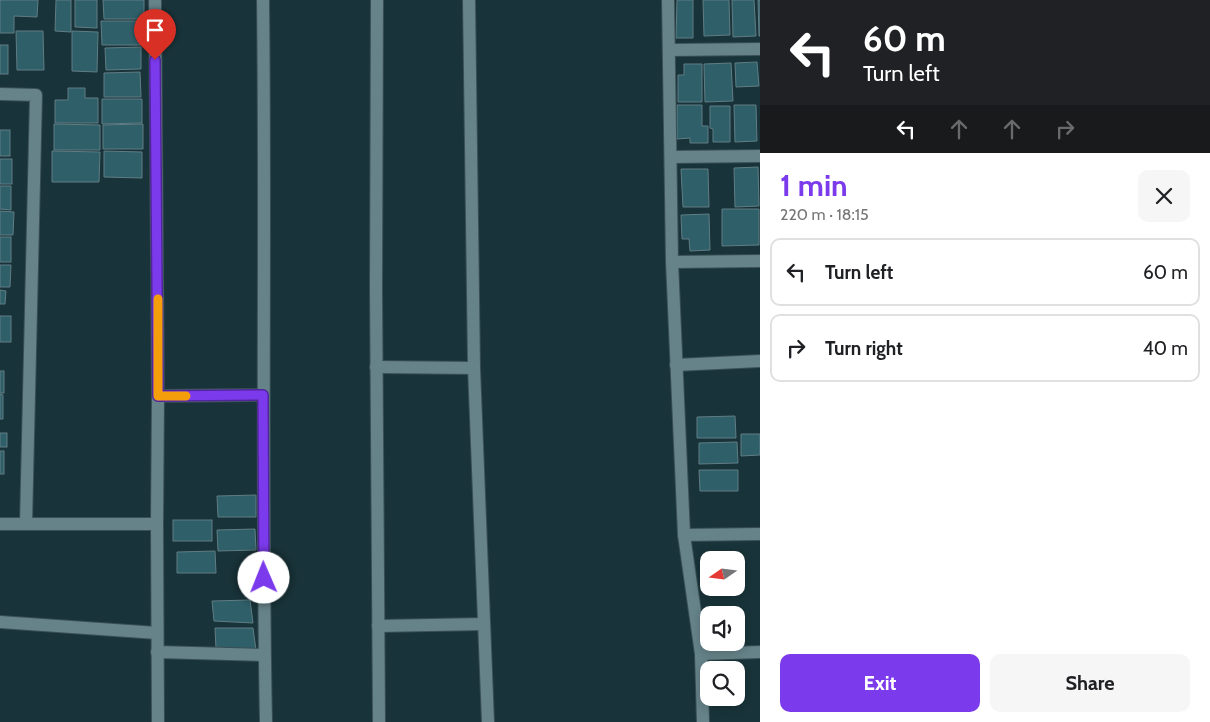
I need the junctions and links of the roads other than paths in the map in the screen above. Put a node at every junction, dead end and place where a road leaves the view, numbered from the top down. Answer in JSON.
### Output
{"nodes":[{"id":1,"x":155,"y":0,"type":"edge"},
{"id":2,"x":263,"y":0,"type":"edge"},
{"id":3,"x":377,"y":0,"type":"edge"},
{"id":4,"x":469,"y":0,"type":"edge"},
{"id":5,"x":668,"y":0,"type":"edge"},
{"id":6,"x":760,"y":49,"type":"edge"},
{"id":7,"x":669,"y":50,"type":"junction"},
{"id":8,"x":0,"y":94,"type":"edge"},
{"id":9,"x":760,"y":156,"type":"edge"},
{"id":10,"x":671,"y":158,"type":"junction"},
{"id":11,"x":760,"y":261,"type":"edge"},
{"id":12,"x":672,"y":262,"type":"junction"},
{"id":13,"x":760,"y":361,"type":"edge"},
{"id":14,"x":676,"y":366,"type":"junction"},
{"id":15,"x":376,"y":367,"type":"junction"},
{"id":16,"x":474,"y":368,"type":"junction"},
{"id":17,"x":263,"y":395,"type":"junction"},
{"id":18,"x":158,"y":396,"type":"junction"},
{"id":19,"x":26,"y":523,"type":"junction"},
{"id":20,"x":0,"y":524,"type":"edge"},
{"id":21,"x":157,"y":524,"type":"junction"},
{"id":22,"x":760,"y":534,"type":"edge"},
{"id":23,"x":684,"y":535,"type":"junction"},
{"id":24,"x":0,"y":622,"type":"edge"},
{"id":25,"x":484,"y":624,"type":"junction"},
{"id":26,"x":378,"y":626,"type":"junction"},
{"id":27,"x":157,"y":633,"type":"junction"},
{"id":28,"x":157,"y":652,"type":"junction"},
{"id":29,"x":760,"y":652,"type":"edge"},
{"id":30,"x":700,"y":654,"type":"junction"},
{"id":31,"x":264,"y":655,"type":"junction"},
{"id":32,"x":158,"y":722,"type":"edge"},
{"id":33,"x":266,"y":722,"type":"edge"},
{"id":34,"x":380,"y":722,"type":"edge"},
{"id":35,"x":488,"y":722,"type":"edge"},
{"id":36,"x":703,"y":722,"type":"edge"}],
"edges":[{"from":1,"to":18,"type":"street"},
{"from":2,"to":17,"type":"street"},
{"from":3,"to":15,"type":"street"},
{"from":4,"to":16,"type":"street"},
{"from":5,"to":7,"type":"street"},
{"from":6,"to":7,"type":"street"},
{"from":7,"to":10,"type":"street"},
{"from":8,"to":19,"type":"street"},
{"from":9,"to":10,"type":"street"},
{"from":10,"to":12,"type":"street"},
{"from":11,"to":12,"type":"street"},
{"from":12,"to":14,"type":"street"},
{"from":13,"to":14,"type":"street"},
{"from":14,"to":23,"type":"street"},
{"from":15,"to":16,"type":"street"},
{"from":15,"to":26,"type":"street"},
{"from":16,"to":25,"type":"street"},
{"from":17,"to":18,"type":"street"},
{"from":17,"to":31,"type":"street"},
{"from":18,"to":21,"type":"street"},
{"from":19,"to":20,"type":"street"},
{"from":19,"to":21,"type":"street"},
{"from":21,"to":27,"type":"street"},
{"from":22,"to":23,"type":"street"},
{"from":23,"to":30,"type":"street"},
{"from":24,"to":27,"type":"street"},
{"from":25,"to":26,"type":"street"},
{"from":25,"to":35,"type":"street"},
{"from":26,"to":34,"type":"street"},
{"from":27,"to":28,"type":"street"},
{"from":28,"to":31,"type":"street"},
{"from":28,"to":32,"type":"street"},
{"from":29,"to":30,"type":"street"},
{"from":30,"to":36,"type":"street"},
{"from":31,"to":33,"type":"street"}]}
